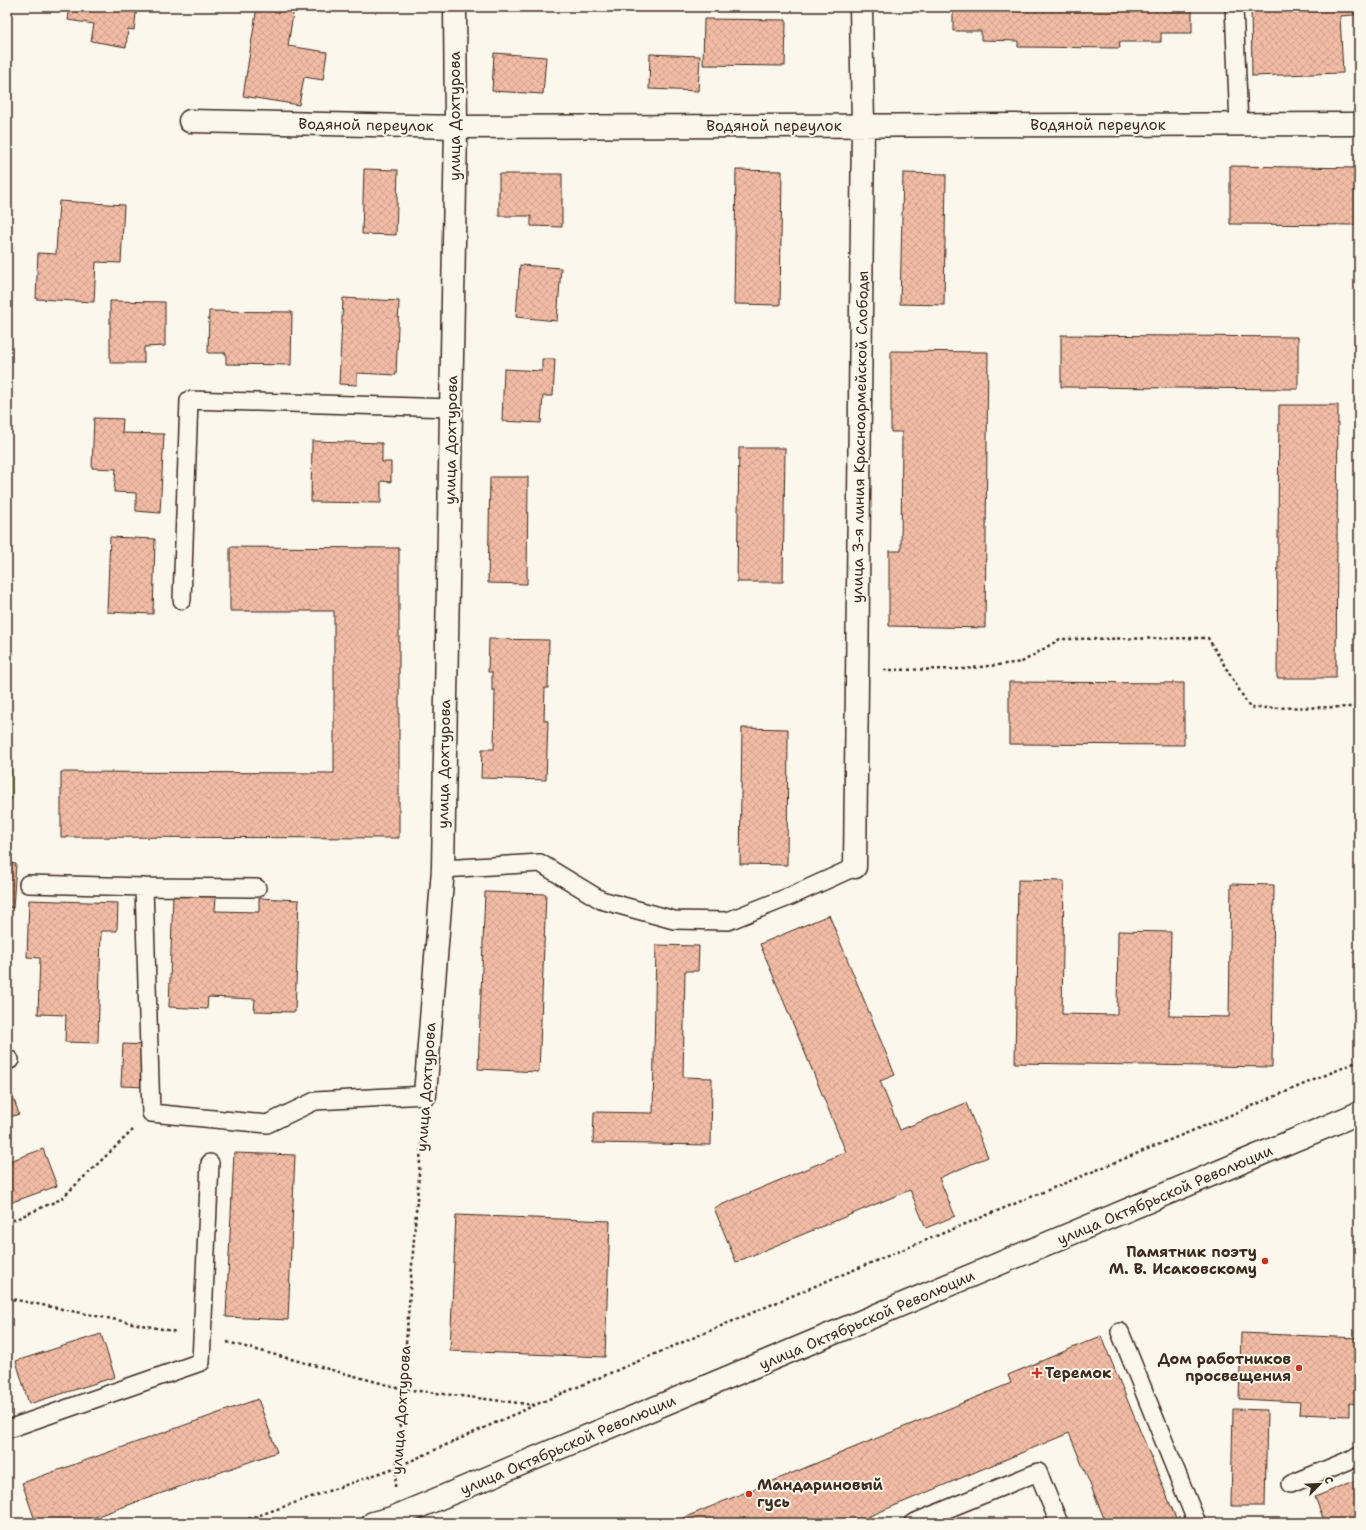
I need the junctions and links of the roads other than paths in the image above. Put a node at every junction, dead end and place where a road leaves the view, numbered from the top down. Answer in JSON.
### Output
{"nodes":[{"id":1,"x":455,"y":7,"type":"edge"},
{"id":2,"x":861,"y":7,"type":"edge"},
{"id":3,"x":1234,"y":7,"type":"edge"},
{"id":4,"x":190,"y":121,"type":"dead end"},
{"id":5,"x":1359,"y":124,"type":"edge"},
{"id":6,"x":1239,"y":125,"type":"junction"},
{"id":7,"x":863,"y":126,"type":"junction"},
{"id":8,"x":456,"y":127,"type":"junction"},
{"id":9,"x":451,"y":408,"type":"junction"},
{"id":10,"x":182,"y":600,"type":"dead end"},
{"id":11,"x":855,"y":867,"type":"joint"},
{"id":12,"x":442,"y":869,"type":"junction"},
{"id":13,"x":28,"y":884,"type":"dead end"},
{"id":14,"x":144,"y":887,"type":"junction"},
{"id":15,"x":257,"y":888,"type":"dead end"},
{"id":16,"x":425,"y":1095,"type":"joint"},
{"id":17,"x":1359,"y":1114,"type":"edge"},
{"id":18,"x":210,"y":1163,"type":"dead end"},
{"id":19,"x":1120,"y":1332,"type":"dead end"},
{"id":20,"x":7,"y":1427,"type":"edge"},
{"id":21,"x":1359,"y":1456,"type":"edge"},
{"id":22,"x":1291,"y":1484,"type":"dead end"},
{"id":23,"x":383,"y":1521,"type":"edge"},
{"id":24,"x":913,"y":1523,"type":"edge"},
{"id":25,"x":1059,"y":1523,"type":"edge"},
{"id":26,"x":1197,"y":1523,"type":"edge"}],
"edges":[{"from":1,"to":8,"type":"street","name":"улица Дохтурова"},
{"from":2,"to":7,"type":"street","name":"улица 3-я линия Красноармейской Слободы"},
{"from":3,"to":6,"type":"lane"},
{"from":4,"to":8,"type":"street","name":"Водяной переулок"},
{"from":5,"to":6,"type":"street","name":"Водяной переулок"},
{"from":6,"to":7,"type":"street","name":"Водяной переулок"},
{"from":7,"to":8,"type":"street","name":"Водяной переулок"},
{"from":7,"to":11,"type":"street","name":"улица 3-я линия Красноармейской Слободы"},
{"from":8,"to":9,"type":"street","name":"улица Дохтурова"},
{"from":9,"to":10,"type":"lane"},
{"from":9,"to":12,"type":"street","name":"улица Дохтурова"},
{"from":11,"to":12,"type":"lane"},
{"from":12,"to":16,"type":"street","name":"улица Дохтурова"},
{"from":13,"to":14,"type":"lane"},
{"from":14,"to":15,"type":"lane"},
{"from":14,"to":16,"type":"lane"},
{"from":17,"to":23,"type":"street","name":"улица Октябрьской Революции"},
{"from":18,"to":20,"type":"lane"},
{"from":19,"to":26,"type":"lane"},
{"from":21,"to":22,"type":"lane"},
{"from":24,"to":25,"type":"lane"}]}
